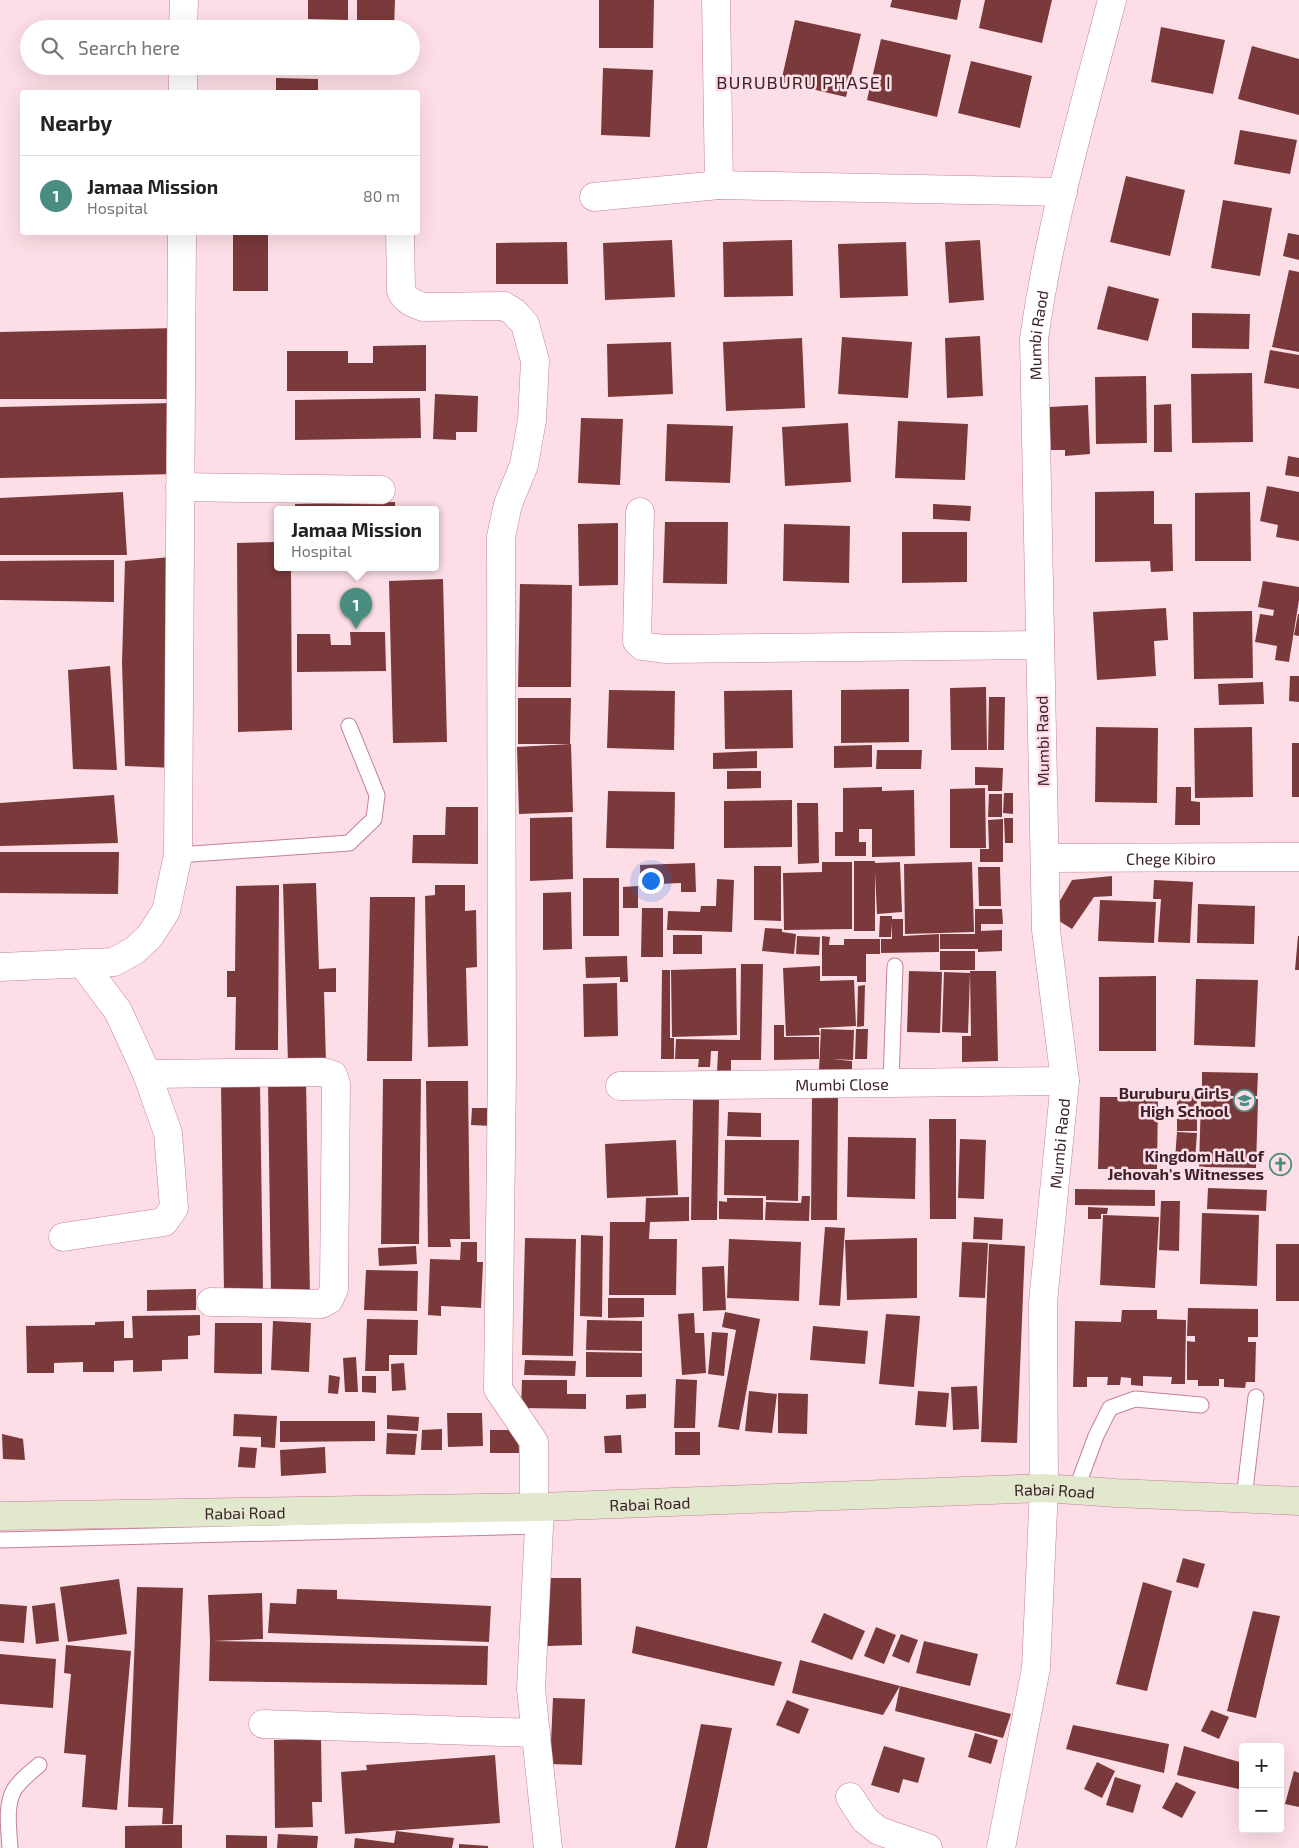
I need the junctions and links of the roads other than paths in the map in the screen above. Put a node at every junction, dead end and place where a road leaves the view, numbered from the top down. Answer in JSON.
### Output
{"nodes":[{"id":1,"x":184,"y":0,"type":"edge"},
{"id":2,"x":716,"y":0,"type":"edge"},
{"id":3,"x":1112,"y":0,"type":"edge"},
{"id":4,"x":183,"y":20,"type":"edge"},
{"id":5,"x":183,"y":75,"type":"edge"},
{"id":6,"x":183,"y":90,"type":"edge"},
{"id":7,"x":719,"y":185,"type":"junction"},
{"id":8,"x":1063,"y":192,"type":"junction"},
{"id":9,"x":594,"y":197,"type":"dead end"},
{"id":10,"x":182,"y":235,"type":"edge"},
{"id":11,"x":400,"y":235,"type":"edge"},
{"id":12,"x":180,"y":487,"type":"junction"},
{"id":13,"x":380,"y":490,"type":"dead end"},
{"id":14,"x":640,"y":512,"type":"dead end"},
{"id":15,"x":1040,"y":645,"type":"junction"},
{"id":16,"x":349,"y":726,"type":"dead end"},
{"id":17,"x":178,"y":855,"type":"junction"},
{"id":18,"x":1299,"y":857,"type":"edge"},
{"id":19,"x":1045,"y":858,"type":"junction"},
{"id":20,"x":82,"y":963,"type":"junction"},
{"id":21,"x":895,"y":966,"type":"dead end"},
{"id":22,"x":0,"y":967,"type":"edge"},
{"id":23,"x":146,"y":1074,"type":"junction"},
{"id":24,"x":1065,"y":1081,"type":"junction"},
{"id":25,"x":891,"y":1083,"type":"junction"},
{"id":26,"x":620,"y":1086,"type":"dead end"},
{"id":27,"x":63,"y":1237,"type":"dead end"},
{"id":28,"x":211,"y":1302,"type":"dead end"},
{"id":29,"x":1256,"y":1397,"type":"dead end"},
{"id":30,"x":1201,"y":1405,"type":"dead end"},
{"id":31,"x":1044,"y":1488,"type":"junction"},
{"id":32,"x":1076,"y":1490,"type":"junction"},
{"id":33,"x":1244,"y":1498,"type":"junction"},
{"id":34,"x":1299,"y":1500,"type":"edge"},
{"id":35,"x":538,"y":1513,"type":"junction"},
{"id":36,"x":0,"y":1516,"type":"edge"},
{"id":37,"x":0,"y":1540,"type":"edge"},
{"id":38,"x":263,"y":1724,"type":"dead end"},
{"id":39,"x":536,"y":1733,"type":"junction"},
{"id":40,"x":39,"y":1765,"type":"dead end"},
{"id":41,"x":850,"y":1796,"type":"dead end"},
{"id":42,"x":10,"y":1848,"type":"edge"},
{"id":43,"x":548,"y":1848,"type":"edge"},
{"id":44,"x":928,"y":1848,"type":"edge"},
{"id":45,"x":1001,"y":1848,"type":"edge"}],
"edges":[{"from":1,"to":4,"type":"street"},
{"from":2,"to":7,"type":"street"},
{"from":3,"to":8,"type":"street","name":"Mumbi Raod"},
{"from":5,"to":6,"type":"street"},
{"from":7,"to":8,"type":"street"},
{"from":7,"to":9,"type":"street"},
{"from":8,"to":15,"type":"street","name":"Mumbi Raod"},
{"from":10,"to":12,"type":"street"},
{"from":11,"to":35,"type":"street"},
{"from":12,"to":13,"type":"street"},
{"from":12,"to":17,"type":"street"},
{"from":14,"to":15,"type":"street"},
{"from":15,"to":19,"type":"street","name":"Mumbi Raod"},
{"from":16,"to":17,"type":"lane"},
{"from":17,"to":20,"type":"street"},
{"from":18,"to":19,"type":"street","name":"Chege Kibiro"},
{"from":19,"to":24,"type":"street","name":"Mumbi Raod"},
{"from":20,"to":22,"type":"street"},
{"from":20,"to":23,"type":"street"},
{"from":21,"to":25,"type":"lane"},
{"from":23,"to":27,"type":"street"},
{"from":23,"to":28,"type":"street"},
{"from":24,"to":25,"type":"street","name":"Mumbi Close"},
{"from":24,"to":31,"type":"street","name":"Mumbi Raod"},
{"from":25,"to":26,"type":"street","name":"Mumbi Close"},
{"from":29,"to":33,"type":"lane"},
{"from":30,"to":32,"type":"lane"},
{"from":31,"to":32,"type":"main road","name":"Rabai Road"},
{"from":31,"to":35,"type":"main road","name":"Rabai Road"},
{"from":31,"to":45,"type":"street","name":"Mumbi Raod"},
{"from":32,"to":33,"type":"main road","name":"Rabai Road"},
{"from":33,"to":34,"type":"main road","name":"Rabai Road"},
{"from":35,"to":36,"type":"main road","name":"Rabai Road"},
{"from":35,"to":37,"type":"lane"},
{"from":35,"to":39,"type":"street"},
{"from":38,"to":39,"type":"street"},
{"from":39,"to":43,"type":"street"},
{"from":40,"to":42,"type":"lane"},
{"from":41,"to":44,"type":"street"}]}
